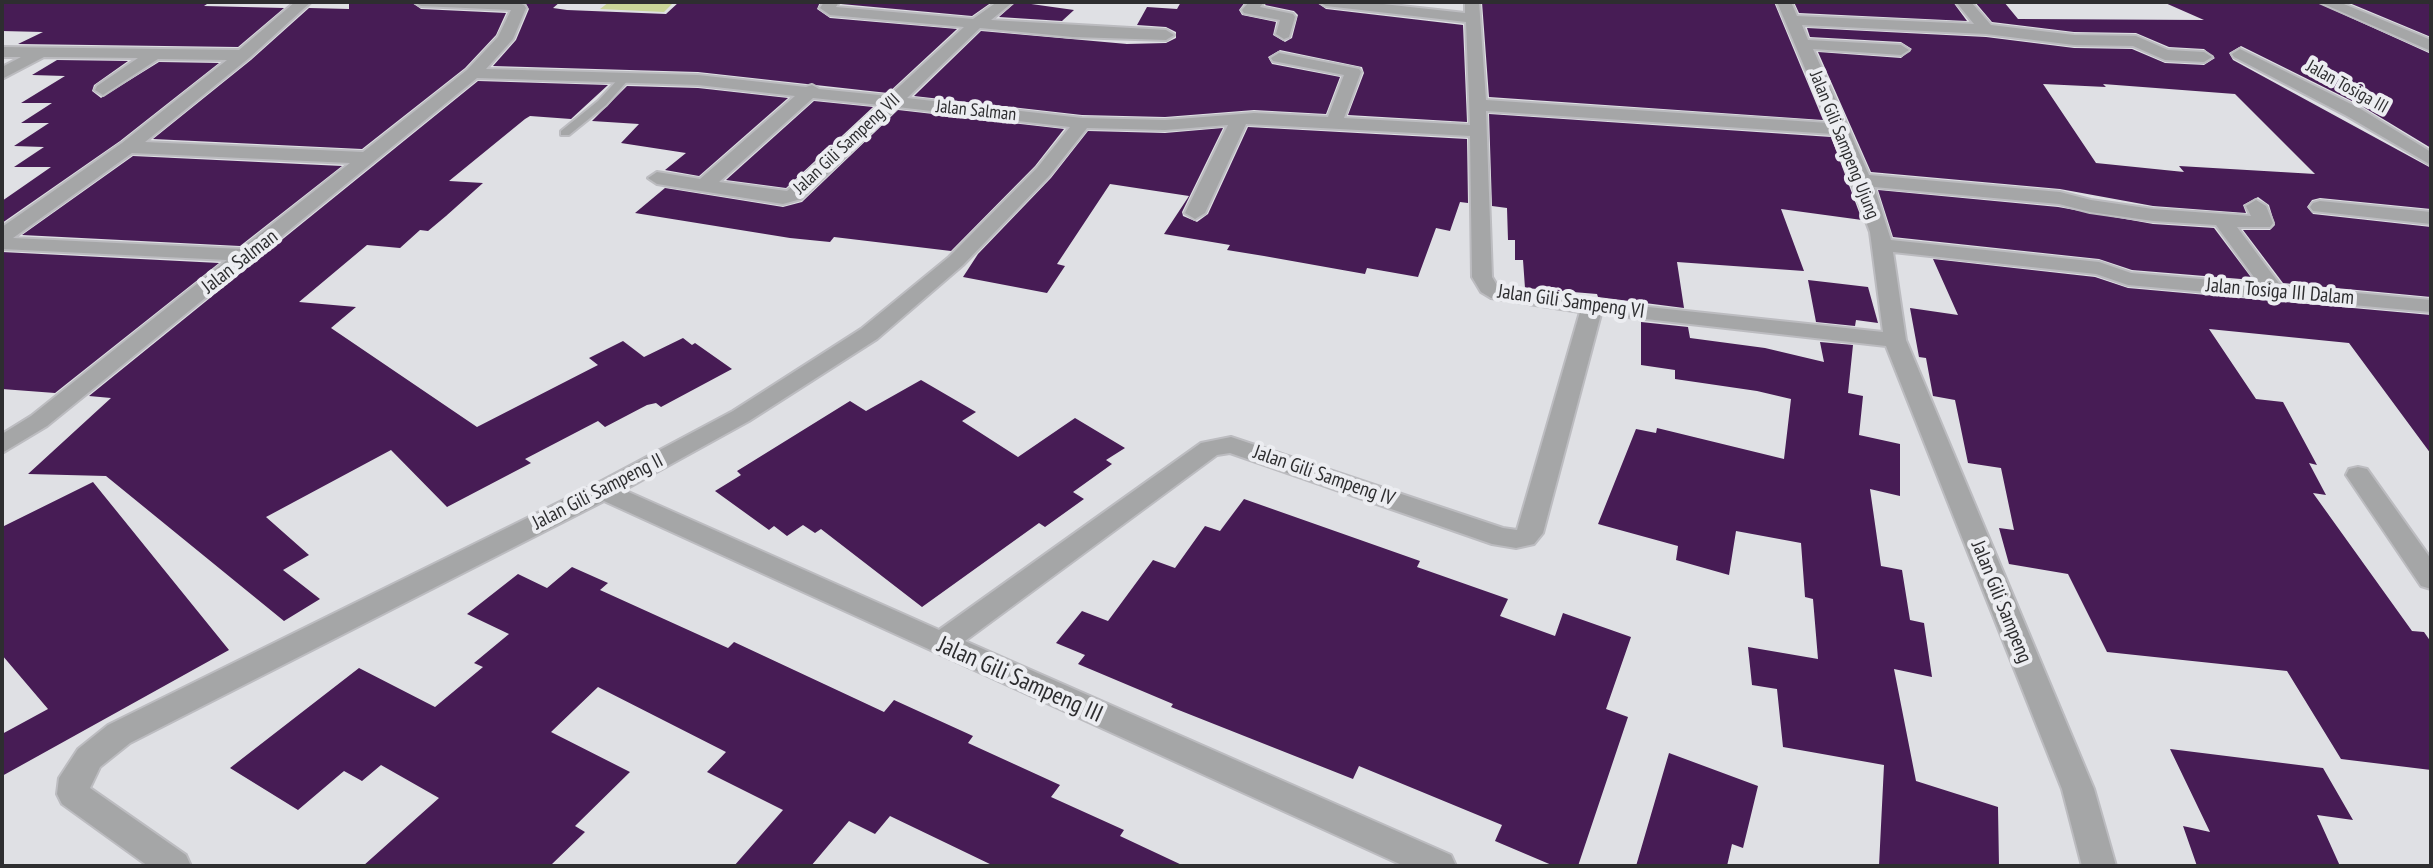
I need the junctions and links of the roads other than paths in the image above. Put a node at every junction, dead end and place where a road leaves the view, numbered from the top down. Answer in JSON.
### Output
{"nodes":[{"id":1,"x":304,"y":2,"type":"edge"},
{"id":2,"x":421,"y":2,"type":"edge"},
{"id":3,"x":832,"y":2,"type":"edge"},
{"id":4,"x":1006,"y":2,"type":"edge"},
{"id":5,"x":1257,"y":2,"type":"edge"},
{"id":6,"x":1326,"y":2,"type":"edge"},
{"id":7,"x":1784,"y":2,"type":"edge"},
{"id":8,"x":1963,"y":2,"type":"edge"},
{"id":9,"x":2326,"y":2,"type":"edge"},
{"id":10,"x":1474,"y":10,"type":"edge"},
{"id":11,"x":1792,"y":20,"type":"junction"},
{"id":12,"x":976,"y":24,"type":"junction"},
{"id":13,"x":1986,"y":29,"type":"junction"},
{"id":14,"x":1284,"y":34,"type":"dead end"},
{"id":15,"x":1166,"y":35,"type":"dead end"},
{"id":16,"x":1802,"y":44,"type":"junction"},
{"id":17,"x":2431,"y":46,"type":"edge"},
{"id":18,"x":1901,"y":50,"type":"dead end"},
{"id":19,"x":2,"y":52,"type":"edge"},
{"id":20,"x":38,"y":54,"type":"junction"},
{"id":21,"x":2240,"y":54,"type":"dead end"},
{"id":22,"x":243,"y":55,"type":"junction"},
{"id":23,"x":152,"y":56,"type":"junction"},
{"id":24,"x":2204,"y":57,"type":"dead end"},
{"id":25,"x":1279,"y":58,"type":"dead end"},
{"id":26,"x":473,"y":73,"type":"junction"},
{"id":27,"x":2,"y":74,"type":"edge"},
{"id":28,"x":625,"y":78,"type":"junction"},
{"id":29,"x":103,"y":90,"type":"dead end"},
{"id":30,"x":812,"y":90,"type":"junction"},
{"id":31,"x":892,"y":102,"type":"junction"},
{"id":32,"x":1478,"y":105,"type":"junction"},
{"id":33,"x":1239,"y":120,"type":"junction"},
{"id":34,"x":1082,"y":123,"type":"junction"},
{"id":35,"x":1334,"y":123,"type":"junction"},
{"id":36,"x":1840,"y":129,"type":"junction"},
{"id":37,"x":1479,"y":131,"type":"junction"},
{"id":38,"x":565,"y":133,"type":"dead end"},
{"id":39,"x":128,"y":147,"type":"junction"},
{"id":40,"x":369,"y":158,"type":"junction"},
{"id":41,"x":2431,"y":160,"type":"edge"},
{"id":42,"x":657,"y":178,"type":"dead end"},
{"id":43,"x":1862,"y":180,"type":"junction"},
{"id":44,"x":705,"y":185,"type":"junction"},
{"id":45,"x":2256,"y":206,"type":"dead end"},
{"id":46,"x":2320,"y":207,"type":"dead end"},
{"id":47,"x":1195,"y":213,"type":"dead end"},
{"id":48,"x":2431,"y":218,"type":"edge"},
{"id":49,"x":2222,"y":220,"type":"junction"},
{"id":50,"x":2,"y":236,"type":"edge"},
{"id":51,"x":2,"y":243,"type":"edge"},
{"id":52,"x":1881,"y":245,"type":"junction"},
{"id":53,"x":249,"y":255,"type":"junction"},
{"id":54,"x":2274,"y":291,"type":"junction"},
{"id":55,"x":2431,"y":306,"type":"edge"},
{"id":56,"x":1592,"y":307,"type":"junction"},
{"id":57,"x":1895,"y":340,"type":"junction"},
{"id":58,"x":2,"y":445,"type":"edge"},
{"id":59,"x":2358,"y":475,"type":"dead end"},
{"id":60,"x":603,"y":491,"type":"junction"},
{"id":61,"x":2431,"y":579,"type":"edge"},
{"id":62,"x":940,"y":644,"type":"junction"},
{"id":63,"x":174,"y":866,"type":"edge"},
{"id":64,"x":1439,"y":866,"type":"edge"},
{"id":65,"x":2099,"y":866,"type":"edge"}],
"edges":[{"from":1,"to":22,"type":"street"},
{"from":2,"to":26,"type":"street","name":"Jalan Salman"},
{"from":3,"to":12,"type":"street"},
{"from":4,"to":12,"type":"street","name":"Jalan Gili Sampeng VII"},
{"from":5,"to":14,"type":"street"},
{"from":6,"to":10,"type":"street"},
{"from":7,"to":11,"type":"street","name":"Jalan Gili Sampeng Ujung"},
{"from":8,"to":13,"type":"street"},
{"from":9,"to":17,"type":"street"},
{"from":10,"to":32,"type":"street","name":"Jalan Gili Sampeng VI"},
{"from":11,"to":13,"type":"street"},
{"from":11,"to":16,"type":"street","name":"Jalan Gili Sampeng Ujung"},
{"from":12,"to":15,"type":"street"},
{"from":12,"to":31,"type":"street","name":"Jalan Gili Sampeng VII"},
{"from":13,"to":24,"type":"street"},
{"from":16,"to":18,"type":"street"},
{"from":16,"to":36,"type":"street","name":"Jalan Gili Sampeng Ujung"},
{"from":19,"to":20,"type":"street"},
{"from":20,"to":23,"type":"street"},
{"from":20,"to":27,"type":"street"},
{"from":21,"to":41,"type":"street","name":"Jalan Tosiga III"},
{"from":22,"to":23,"type":"street"},
{"from":22,"to":39,"type":"street"},
{"from":23,"to":29,"type":"street"},
{"from":25,"to":35,"type":"street"},
{"from":26,"to":28,"type":"street","name":"Jalan Salman"},
{"from":26,"to":40,"type":"street","name":"Jalan Salman"},
{"from":28,"to":30,"type":"street","name":"Jalan Salman"},
{"from":28,"to":38,"type":"lane"},
{"from":30,"to":31,"type":"street","name":"Jalan Salman"},
{"from":30,"to":44,"type":"street"},
{"from":31,"to":34,"type":"street","name":"Jalan Salman"},
{"from":31,"to":44,"type":"street","name":"Jalan Gili Sampeng VII"},
{"from":32,"to":36,"type":"street"},
{"from":32,"to":37,"type":"street","name":"Jalan Gili Sampeng VI"},
{"from":33,"to":34,"type":"street","name":"Jalan Salman"},
{"from":33,"to":35,"type":"street","name":"Jalan Salman"},
{"from":33,"to":47,"type":"street"},
{"from":34,"to":60,"type":"street","name":"Jalan Gili Sampeng II"},
{"from":35,"to":37,"type":"street","name":"Jalan Salman"},
{"from":36,"to":43,"type":"street","name":"Jalan Gili Sampeng Ujung"},
{"from":37,"to":56,"type":"street","name":"Jalan Gili Sampeng VI"},
{"from":39,"to":40,"type":"street"},
{"from":39,"to":50,"type":"street"},
{"from":40,"to":53,"type":"street","name":"Jalan Salman"},
{"from":42,"to":44,"type":"street","name":"Jalan Gili Sampeng VII"},
{"from":43,"to":49,"type":"street"},
{"from":43,"to":52,"type":"street","name":"Jalan Gili Sampeng Ujung"},
{"from":45,"to":49,"type":"street"},
{"from":46,"to":48,"type":"street"},
{"from":49,"to":54,"type":"street"},
{"from":51,"to":53,"type":"street"},
{"from":52,"to":54,"type":"street","name":"Jalan Tosiga III Dalam"},
{"from":52,"to":57,"type":"street","name":"Jalan Gili Sampeng Ujung"},
{"from":53,"to":58,"type":"street","name":"Jalan Salman"},
{"from":54,"to":55,"type":"street","name":"Jalan Tosiga III Dalam"},
{"from":56,"to":57,"type":"street","name":"Jalan Gili Sampeng VI"},
{"from":56,"to":62,"type":"street","name":"Jalan Gili Sampeng IV"},
{"from":57,"to":65,"type":"street","name":"Jalan Gili Sampeng"},
{"from":59,"to":61,"type":"street"},
{"from":60,"to":62,"type":"street","name":"Jalan Gili Sampeng III"},
{"from":60,"to":63,"type":"street","name":"Jalan Gili Sampeng II"},
{"from":62,"to":64,"type":"street","name":"Jalan Gili Sampeng III"}]}
